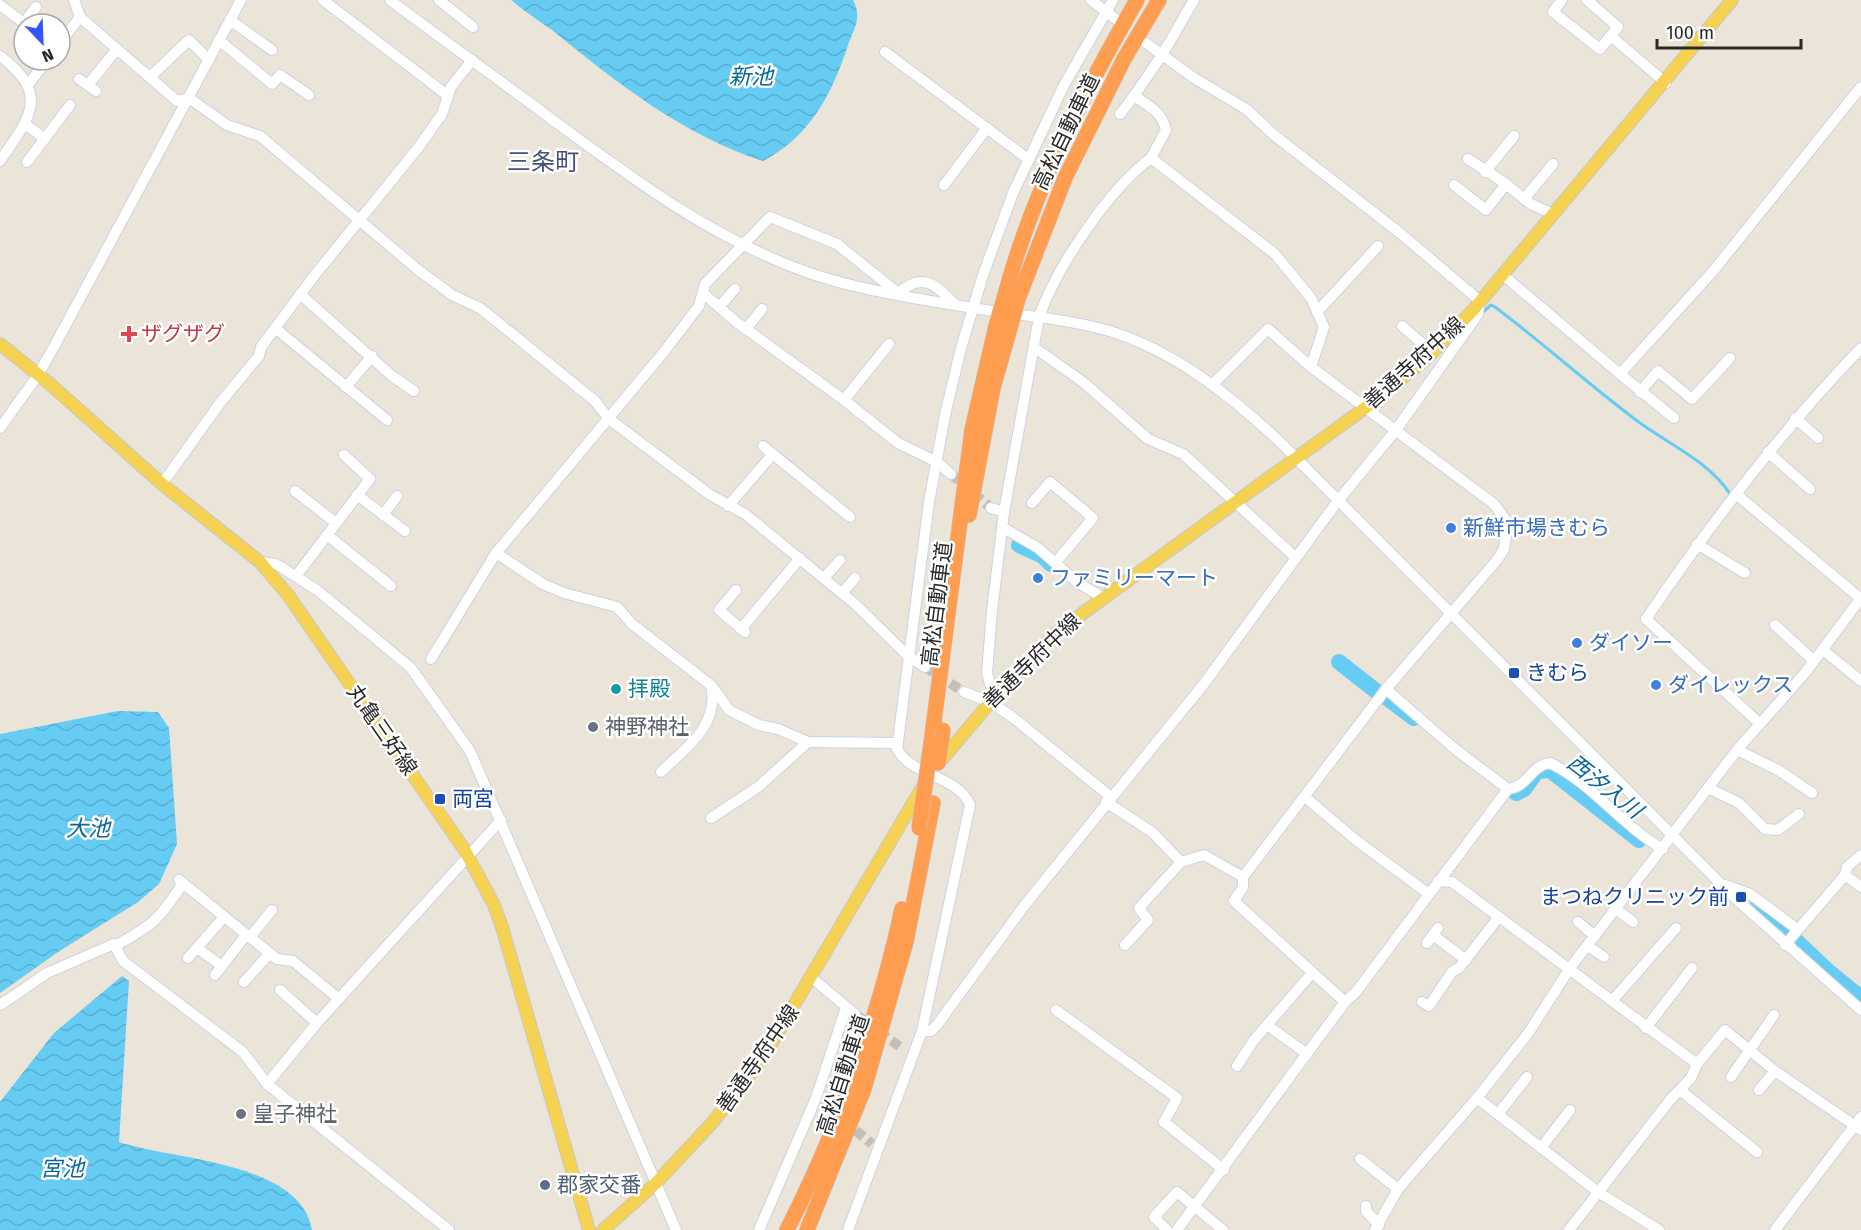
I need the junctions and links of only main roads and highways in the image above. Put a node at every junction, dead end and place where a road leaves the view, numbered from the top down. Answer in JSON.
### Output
{"nodes":[{"id":1,"x":1137,"y":0,"type":"edge"},
{"id":2,"x":1159,"y":0,"type":"edge"},
{"id":3,"x":1732,"y":0,"type":"edge"},
{"id":4,"x":1011,"y":297,"type":"junction"},
{"id":5,"x":1003,"y":327,"type":"junction"},
{"id":6,"x":0,"y":344,"type":"edge"},
{"id":7,"x":589,"y":1230,"type":"edge"},
{"id":8,"x":603,"y":1230,"type":"edge"},
{"id":9,"x":787,"y":1230,"type":"edge"},
{"id":10,"x":807,"y":1230,"type":"edge"}],
"edges":[{"from":1,"to":4,"type":"highway","name":"高松自動車道"},
{"from":2,"to":4,"type":"highway","name":"高松自動車道"},
{"from":3,"to":8,"type":"main road","name":"善通寺府中線"},
{"from":4,"to":5,"type":"highway","name":"高松自動車道","bridge":true},
{"from":5,"to":9,"type":"highway","name":"高松自動車道","bridge":true},
{"from":5,"to":10,"type":"highway","name":"高松自動車道","bridge":true},
{"from":6,"to":7,"type":"main road","name":"丸亀三好線"}]}
